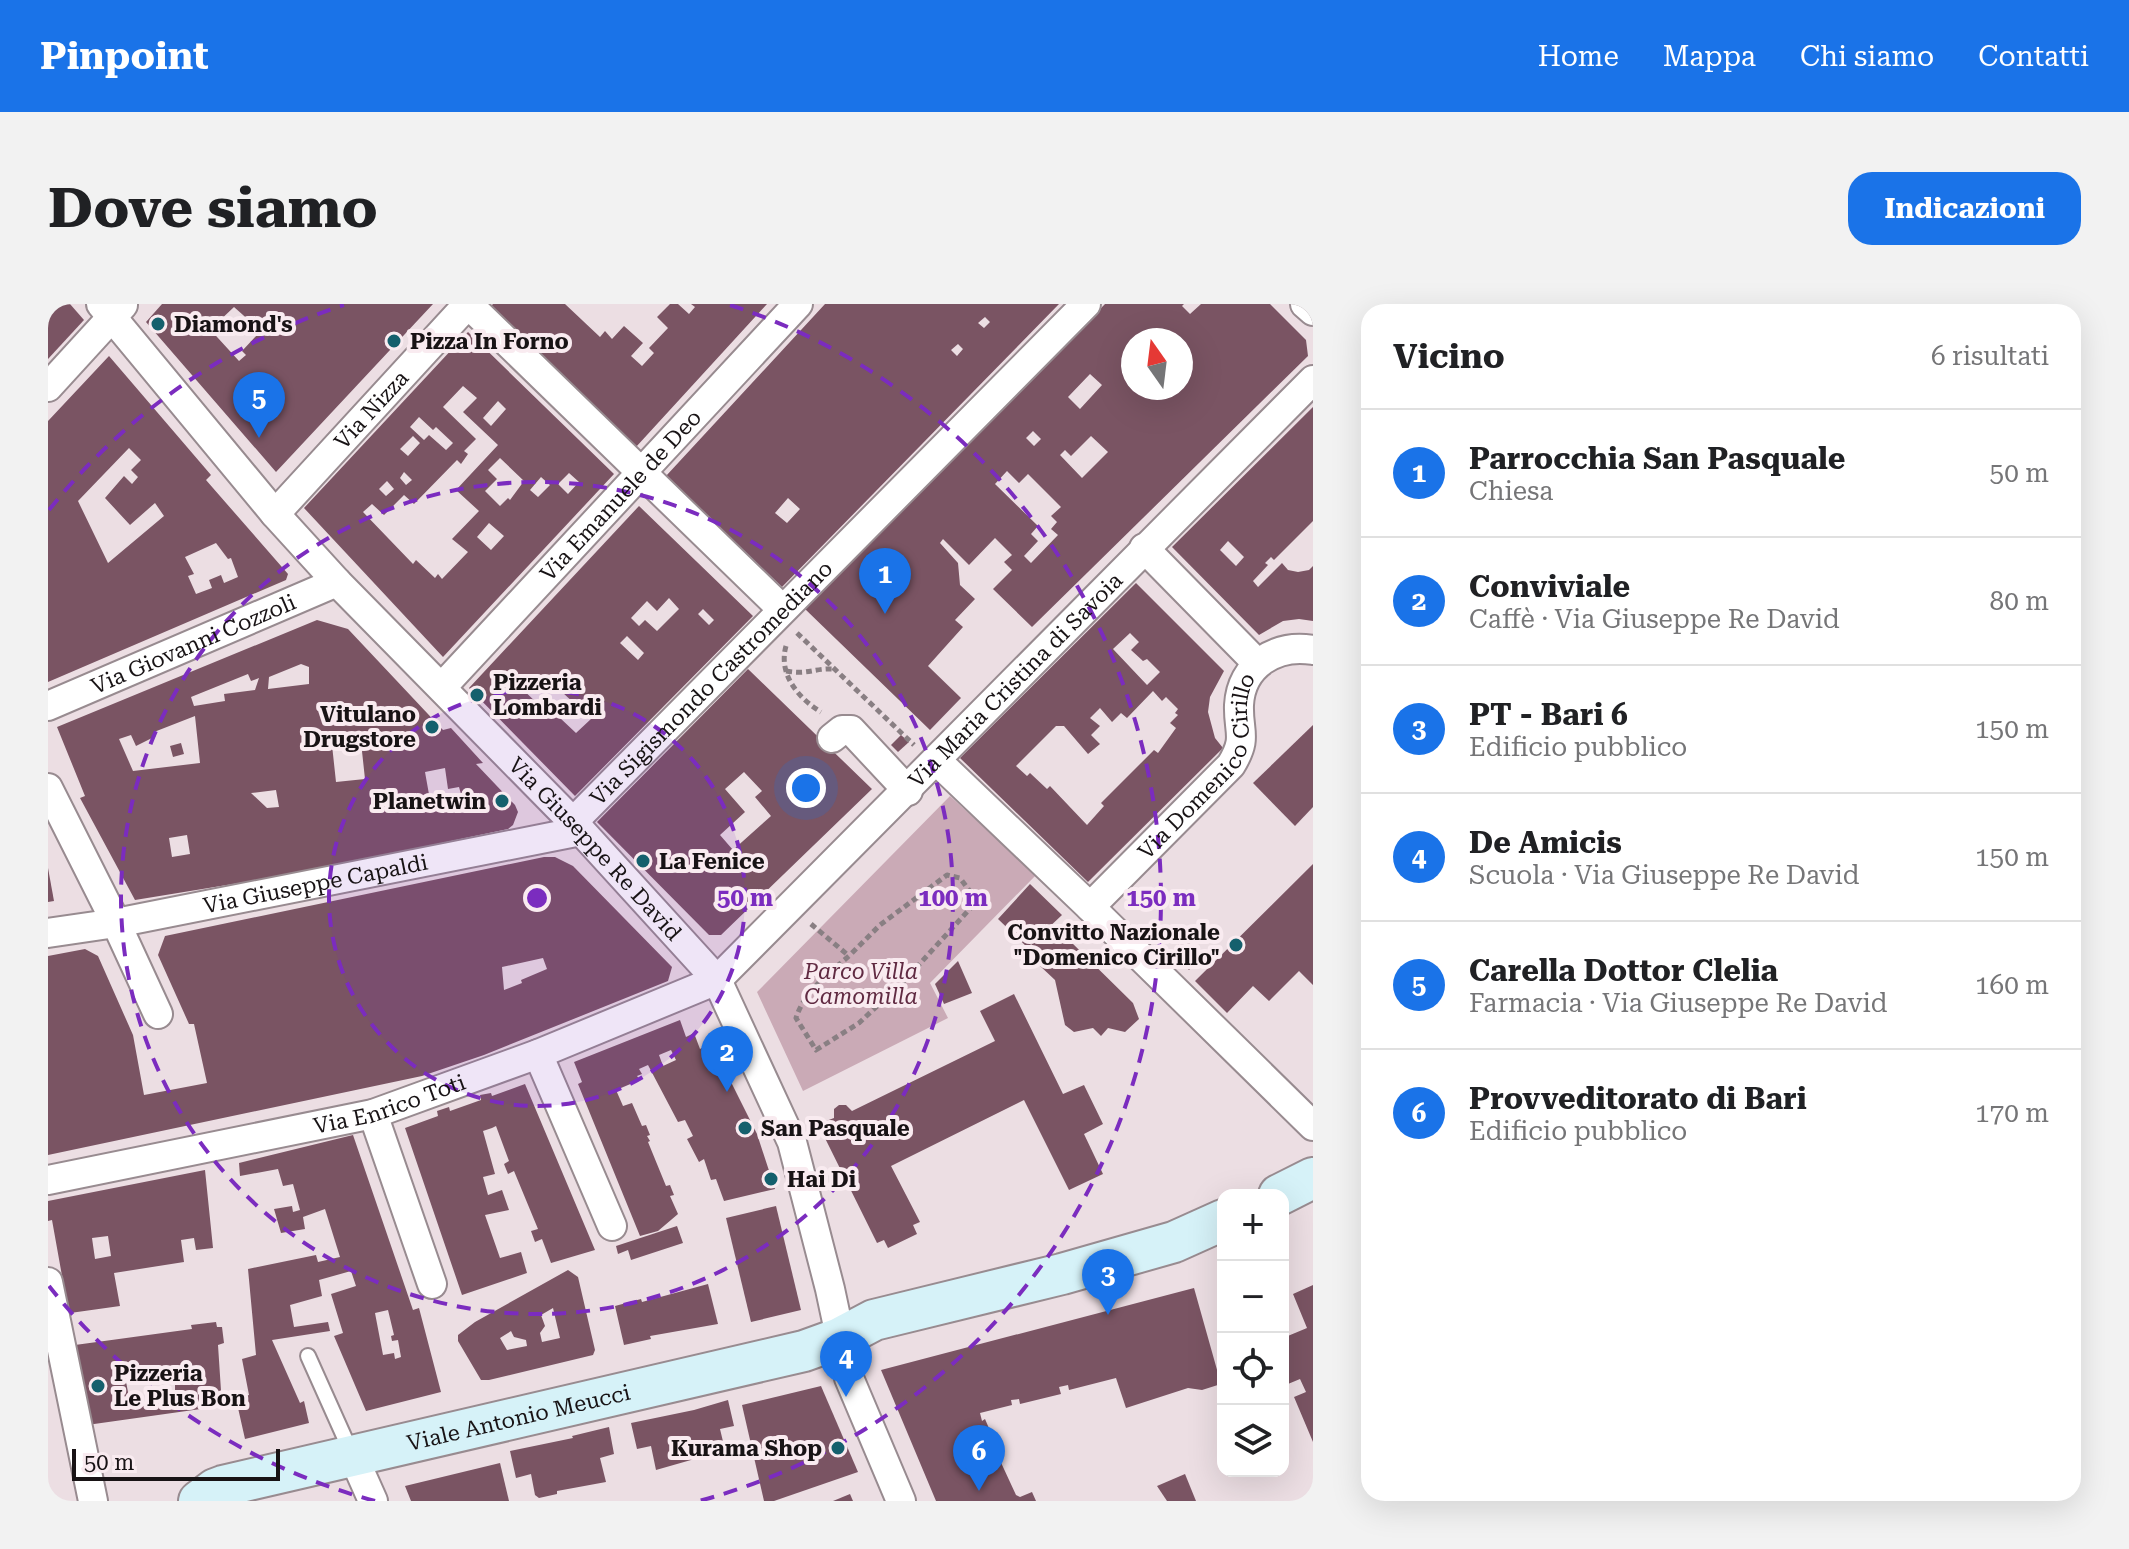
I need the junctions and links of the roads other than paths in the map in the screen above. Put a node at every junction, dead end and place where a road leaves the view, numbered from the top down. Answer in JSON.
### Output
{"nodes":[{"id":1,"x":468,"y":304,"type":"edge"},
{"id":2,"x":798,"y":304,"type":"edge"},
{"id":3,"x":1086,"y":304,"type":"edge"},
{"id":4,"x":1305,"y":304,"type":"edge"},
{"id":5,"x":113,"y":308,"type":"edge"},
{"id":6,"x":1313,"y":311,"type":"edge"},
{"id":7,"x":1313,"y":380,"type":"edge"},
{"id":8,"x":48,"y":387,"type":"edge"},
{"id":9,"x":641,"y":473,"type":"junction"},
{"id":10,"x":275,"y":514,"type":"junction"},
{"id":11,"x":1144,"y":548,"type":"junction"},
{"id":12,"x":337,"y":582,"type":"junction"},
{"id":13,"x":788,"y":620,"type":"junction"},
{"id":14,"x":1313,"y":650,"type":"edge"},
{"id":15,"x":1257,"y":663,"type":"junction"},
{"id":16,"x":442,"y":687,"type":"junction"},
{"id":17,"x":48,"y":706,"type":"edge"},
{"id":18,"x":837,"y":734,"type":"road end"},
{"id":19,"x":936,"y":760,"type":"junction"},
{"id":20,"x":48,"y":788,"type":"edge"},
{"id":21,"x":908,"y":791,"type":"junction"},
{"id":22,"x":577,"y":826,"type":"junction"},
{"id":23,"x":1090,"y":907,"type":"junction"},
{"id":24,"x":116,"y":923,"type":"junction"},
{"id":25,"x":48,"y":933,"type":"edge"},
{"id":26,"x":717,"y":980,"type":"junction"},
{"id":27,"x":158,"y":1014,"type":"dead end"},
{"id":28,"x":538,"y":1054,"type":"junction"},
{"id":29,"x":373,"y":1114,"type":"junction"},
{"id":30,"x":1313,"y":1126,"type":"edge"},
{"id":31,"x":1313,"y":1178,"type":"edge"},
{"id":32,"x":48,"y":1180,"type":"edge"},
{"id":33,"x":1289,"y":1190,"type":"edge"},
{"id":34,"x":1217,"y":1223,"type":"edge"},
{"id":35,"x":612,"y":1226,"type":"dead end"},
{"id":36,"x":48,"y":1282,"type":"edge"},
{"id":37,"x":432,"y":1284,"type":"dead end"},
{"id":38,"x":840,"y":1338,"type":"junction"},
{"id":39,"x":308,"y":1356,"type":"dead end"},
{"id":40,"x":58,"y":1386,"type":"edge"},
{"id":41,"x":353,"y":1456,"type":"junction"},
{"id":42,"x":93,"y":1501,"type":"edge"},
{"id":43,"x":199,"y":1501,"type":"edge"},
{"id":44,"x":373,"y":1501,"type":"edge"},
{"id":45,"x":901,"y":1501,"type":"edge"}],
"edges":[{"from":1,"to":9,"type":"street"},
{"from":1,"to":10,"type":"street","name":"Via Nizza"},
{"from":2,"to":9,"type":"street","name":"Via Emanuele de Deo"},
{"from":3,"to":13,"type":"street","name":"Via Sigismondo Castromediano"},
{"from":4,"to":6,"type":"street"},
{"from":5,"to":8,"type":"street"},
{"from":5,"to":10,"type":"street","name":"Via Giuseppe Re David"},
{"from":7,"to":11,"type":"street","name":"Via Maria Cristina di Savoia"},
{"from":9,"to":13,"type":"street"},
{"from":9,"to":16,"type":"street","name":"Via Emanuele de Deo"},
{"from":10,"to":12,"type":"street","name":"Via Giuseppe Re David"},
{"from":11,"to":15,"type":"street"},
{"from":11,"to":19,"type":"street","name":"Via Maria Cristina di Savoia"},
{"from":12,"to":16,"type":"street","name":"Via Giuseppe Re David"},
{"from":12,"to":17,"type":"street","name":"Via Giovanni Cozzoli"},
{"from":13,"to":22,"type":"street","name":"Via Sigismondo Castromediano"},
{"from":14,"to":15,"type":"street","name":"Via Domenico Cirillo"},
{"from":15,"to":23,"type":"street","name":"Via Domenico Cirillo"},
{"from":16,"to":22,"type":"street","name":"Via Giuseppe Re David"},
{"from":18,"to":21,"type":"street"},
{"from":19,"to":21,"type":"street","name":"Via Maria Cristina di Savoia"},
{"from":19,"to":23,"type":"street"},
{"from":20,"to":24,"type":"street"},
{"from":21,"to":26,"type":"street","name":"Via Maria Cristina di Savoia"},
{"from":22,"to":24,"type":"street","name":"Via Giuseppe Capaldi"},
{"from":22,"to":26,"type":"street","name":"Via Giuseppe Re David"},
{"from":23,"to":30,"type":"street"},
{"from":24,"to":25,"type":"street","name":"Via Giuseppe Capaldi"},
{"from":24,"to":27,"type":"street"},
{"from":26,"to":28,"type":"street","name":"Via Enrico Toti"},
{"from":26,"to":38,"type":"street","name":"Via Giuseppe Re David"},
{"from":28,"to":29,"type":"street","name":"Via Enrico Toti"},
{"from":28,"to":35,"type":"street"},
{"from":29,"to":32,"type":"street","name":"Via Enrico Toti"},
{"from":29,"to":37,"type":"street"},
{"from":31,"to":33,"type":"main road"},
{"from":34,"to":38,"type":"main road","name":"Viale Antonio Meucci"},
{"from":36,"to":40,"type":"street"},
{"from":38,"to":41,"type":"main road","name":"Viale Antonio Meucci"},
{"from":38,"to":45,"type":"street","name":"Via Giuseppe Re David"},
{"from":39,"to":41,"type":"lane"},
{"from":40,"to":42,"type":"street"},
{"from":41,"to":43,"type":"main road","name":"Viale Antonio Meucci"},
{"from":41,"to":44,"type":"street"}]}
